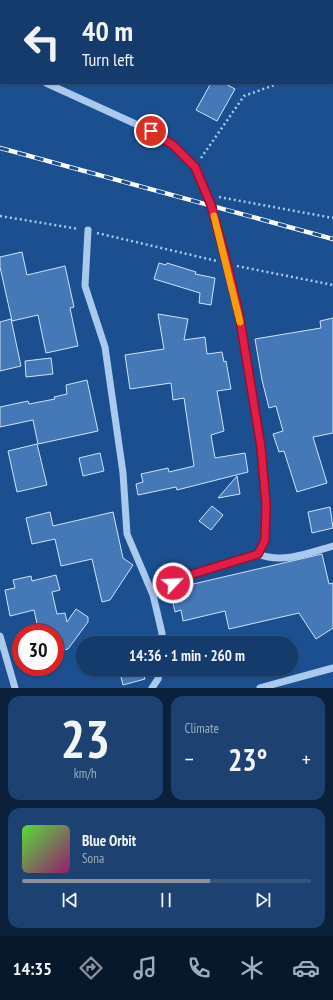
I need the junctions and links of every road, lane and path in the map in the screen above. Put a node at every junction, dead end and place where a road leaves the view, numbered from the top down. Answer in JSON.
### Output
{"nodes":[{"id":1,"x":48,"y":84,"type":"edge"},
{"id":2,"x":277,"y":84,"type":"edge"},
{"id":3,"x":195,"y":167,"type":"junction"},
{"id":4,"x":207,"y":195,"type":"junction"},
{"id":5,"x":0,"y":216,"type":"edge"},
{"id":6,"x":333,"y":218,"type":"edge"},
{"id":7,"x":88,"y":230,"type":"junction"},
{"id":8,"x":227,"y":264,"type":"junction"},
{"id":9,"x":333,"y":285,"type":"edge"},
{"id":10,"x":333,"y":546,"type":"edge"},
{"id":11,"x":258,"y":554,"type":"junction"},
{"id":12,"x":153,"y":595,"type":"junction"},
{"id":13,"x":0,"y":636,"type":"edge"},
{"id":14,"x":162,"y":636,"type":"edge"},
{"id":15,"x":333,"y":668,"type":"edge"},
{"id":16,"x":159,"y":676,"type":"edge"},
{"id":17,"x":15,"y":688,"type":"edge"},
{"id":18,"x":152,"y":688,"type":"edge"},
{"id":19,"x":260,"y":688,"type":"edge"}],
"edges":[{"from":1,"to":3,"type":"street"},
{"from":2,"to":3,"type":"path"},
{"from":3,"to":4,"type":"street"},
{"from":4,"to":6,"type":"path"},
{"from":4,"to":8,"type":"street"},
{"from":5,"to":7,"type":"path"},
{"from":7,"to":8,"type":"path"},
{"from":7,"to":12,"type":"street"},
{"from":8,"to":9,"type":"path"},
{"from":8,"to":11,"type":"street"},
{"from":10,"to":11,"type":"street"},
{"from":11,"to":12,"type":"street"},
{"from":12,"to":14,"type":"street"},
{"from":13,"to":17,"type":"street"},
{"from":15,"to":19,"type":"street"},
{"from":16,"to":18,"type":"street"}]}
